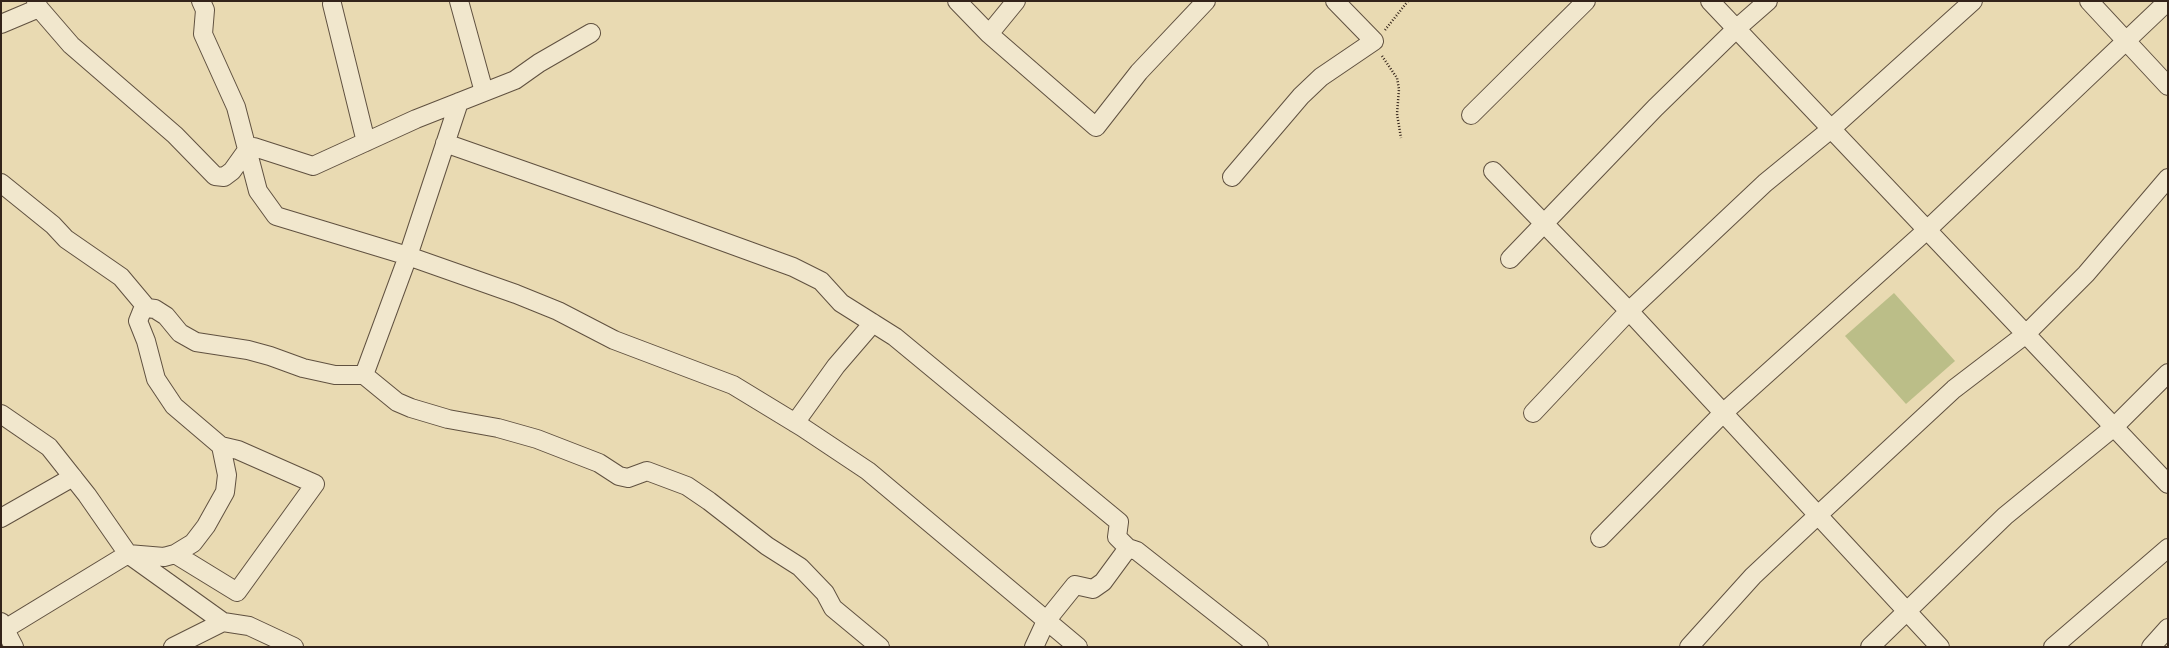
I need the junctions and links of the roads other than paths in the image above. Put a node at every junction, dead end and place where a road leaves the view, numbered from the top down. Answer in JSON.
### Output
{"nodes":[{"id":1,"x":201,"y":1,"type":"edge"},
{"id":2,"x":459,"y":1,"type":"edge"},
{"id":3,"x":957,"y":1,"type":"edge"},
{"id":4,"x":1016,"y":1,"type":"edge"},
{"id":5,"x":1206,"y":1,"type":"edge"},
{"id":6,"x":1335,"y":1,"type":"edge"},
{"id":7,"x":1586,"y":1,"type":"edge"},
{"id":8,"x":1710,"y":1,"type":"edge"},
{"id":9,"x":1768,"y":1,"type":"edge"},
{"id":10,"x":1973,"y":1,"type":"edge"},
{"id":11,"x":2089,"y":1,"type":"edge"},
{"id":12,"x":2168,"y":1,"type":"edge"},
{"id":13,"x":332,"y":4,"type":"dead end"},
{"id":14,"x":38,"y":5,"type":"edge"},
{"id":15,"x":1,"y":24,"type":"edge"},
{"id":16,"x":1736,"y":29,"type":"junction"},
{"id":17,"x":591,"y":33,"type":"dead end"},
{"id":18,"x":989,"y":34,"type":"junction"},
{"id":19,"x":2127,"y":41,"type":"junction"},
{"id":20,"x":2168,"y":86,"type":"edge"},
{"id":21,"x":484,"y":92,"type":"junction"},
{"id":22,"x":459,"y":102,"type":"junction"},
{"id":23,"x":1471,"y":115,"type":"dead end"},
{"id":24,"x":1831,"y":129,"type":"junction"},
{"id":25,"x":366,"y":142,"type":"junction"},
{"id":26,"x":445,"y":143,"type":"junction"},
{"id":27,"x":246,"y":150,"type":"junction"},
{"id":28,"x":1493,"y":170,"type":"dead end"},
{"id":29,"x":1232,"y":177,"type":"dead end"},
{"id":30,"x":2168,"y":178,"type":"edge"},
{"id":31,"x":1,"y":183,"type":"edge"},
{"id":32,"x":1545,"y":224,"type":"junction"},
{"id":33,"x":1928,"y":229,"type":"junction"},
{"id":34,"x":408,"y":256,"type":"junction"},
{"id":35,"x":1510,"y":259,"type":"dead end"},
{"id":36,"x":146,"y":308,"type":"junction"},
{"id":37,"x":1629,"y":311,"type":"junction"},
{"id":38,"x":873,"y":323,"type":"junction"},
{"id":39,"x":2026,"y":334,"type":"junction"},
{"id":40,"x":2168,"y":373,"type":"edge"},
{"id":41,"x":364,"y":375,"type":"junction"},
{"id":42,"x":1533,"y":413,"type":"dead end"},
{"id":43,"x":1723,"y":413,"type":"junction"},
{"id":44,"x":1,"y":414,"type":"edge"},
{"id":45,"x":794,"y":423,"type":"junction"},
{"id":46,"x":2114,"y":426,"type":"junction"},
{"id":47,"x":221,"y":446,"type":"junction"},
{"id":48,"x":73,"y":477,"type":"junction"},
{"id":49,"x":2168,"y":484,"type":"edge"},
{"id":50,"x":1816,"y":516,"type":"junction"},
{"id":51,"x":1,"y":518,"type":"edge"},
{"id":52,"x":1600,"y":538,"type":"dead end"},
{"id":53,"x":1128,"y":548,"type":"junction"},
{"id":54,"x":2168,"y":548,"type":"edge"},
{"id":55,"x":128,"y":554,"type":"junction"},
{"id":56,"x":175,"y":554,"type":"junction"},
{"id":57,"x":1907,"y":612,"type":"junction"},
{"id":58,"x":1046,"y":621,"type":"junction"},
{"id":59,"x":223,"y":622,"type":"junction"},
{"id":60,"x":3,"y":626,"type":"edge"},
{"id":61,"x":2168,"y":628,"type":"edge"},
{"id":62,"x":14,"y":647,"type":"edge"},
{"id":63,"x":173,"y":647,"type":"edge"},
{"id":64,"x":294,"y":647,"type":"edge"},
{"id":65,"x":880,"y":647,"type":"edge"},
{"id":66,"x":1034,"y":647,"type":"edge"},
{"id":67,"x":1078,"y":647,"type":"edge"},
{"id":68,"x":1259,"y":647,"type":"edge"},
{"id":69,"x":1689,"y":647,"type":"edge"},
{"id":70,"x":1870,"y":647,"type":"edge"},
{"id":71,"x":1940,"y":647,"type":"edge"},
{"id":72,"x":2053,"y":647,"type":"edge"},
{"id":73,"x":2151,"y":647,"type":"edge"}],
"edges":[{"from":1,"to":27,"type":"street"},
{"from":2,"to":21,"type":"street"},
{"from":3,"to":18,"type":"street"},
{"from":4,"to":18,"type":"street"},
{"from":5,"to":18,"type":"street"},
{"from":6,"to":29,"type":"street"},
{"from":7,"to":23,"type":"street"},
{"from":8,"to":16,"type":"street"},
{"from":9,"to":16,"type":"street"},
{"from":10,"to":24,"type":"street"},
{"from":11,"to":19,"type":"street"},
{"from":12,"to":19,"type":"street"},
{"from":13,"to":25,"type":"street"},
{"from":14,"to":15,"type":"street"},
{"from":14,"to":27,"type":"street"},
{"from":16,"to":24,"type":"street"},
{"from":16,"to":32,"type":"street"},
{"from":17,"to":21,"type":"street"},
{"from":19,"to":20,"type":"street"},
{"from":19,"to":33,"type":"street"},
{"from":21,"to":22,"type":"street"},
{"from":22,"to":25,"type":"street"},
{"from":22,"to":26,"type":"street"},
{"from":24,"to":33,"type":"street"},
{"from":24,"to":37,"type":"street"},
{"from":25,"to":27,"type":"street"},
{"from":26,"to":34,"type":"street"},
{"from":26,"to":38,"type":"street"},
{"from":27,"to":34,"type":"street"},
{"from":28,"to":32,"type":"street"},
{"from":30,"to":39,"type":"street"},
{"from":31,"to":36,"type":"street"},
{"from":32,"to":35,"type":"street"},
{"from":32,"to":37,"type":"street"},
{"from":33,"to":39,"type":"street"},
{"from":33,"to":43,"type":"street"},
{"from":34,"to":41,"type":"street"},
{"from":34,"to":45,"type":"street"},
{"from":36,"to":41,"type":"street"},
{"from":36,"to":47,"type":"street"},
{"from":37,"to":42,"type":"street"},
{"from":37,"to":43,"type":"street"},
{"from":38,"to":45,"type":"street"},
{"from":38,"to":53,"type":"street"},
{"from":39,"to":46,"type":"street"},
{"from":39,"to":50,"type":"street"},
{"from":40,"to":46,"type":"street"},
{"from":41,"to":65,"type":"street"},
{"from":43,"to":50,"type":"street"},
{"from":43,"to":52,"type":"street"},
{"from":44,"to":48,"type":"street"},
{"from":45,"to":58,"type":"street"},
{"from":46,"to":49,"type":"street"},
{"from":46,"to":57,"type":"street"},
{"from":47,"to":56,"type":"street"},
{"from":47,"to":56,"type":"street"},
{"from":48,"to":51,"type":"street"},
{"from":48,"to":55,"type":"street"},
{"from":50,"to":57,"type":"street"},
{"from":50,"to":69,"type":"street"},
{"from":53,"to":58,"type":"street"},
{"from":53,"to":68,"type":"street"},
{"from":54,"to":72,"type":"street"},
{"from":55,"to":56,"type":"street"},
{"from":55,"to":59,"type":"street"},
{"from":55,"to":60,"type":"street"},
{"from":57,"to":70,"type":"street"},
{"from":57,"to":71,"type":"street"},
{"from":58,"to":66,"type":"street"},
{"from":58,"to":67,"type":"street"},
{"from":59,"to":63,"type":"street"},
{"from":59,"to":64,"type":"street"},
{"from":60,"to":62,"type":"street"},
{"from":61,"to":73,"type":"street"}]}
